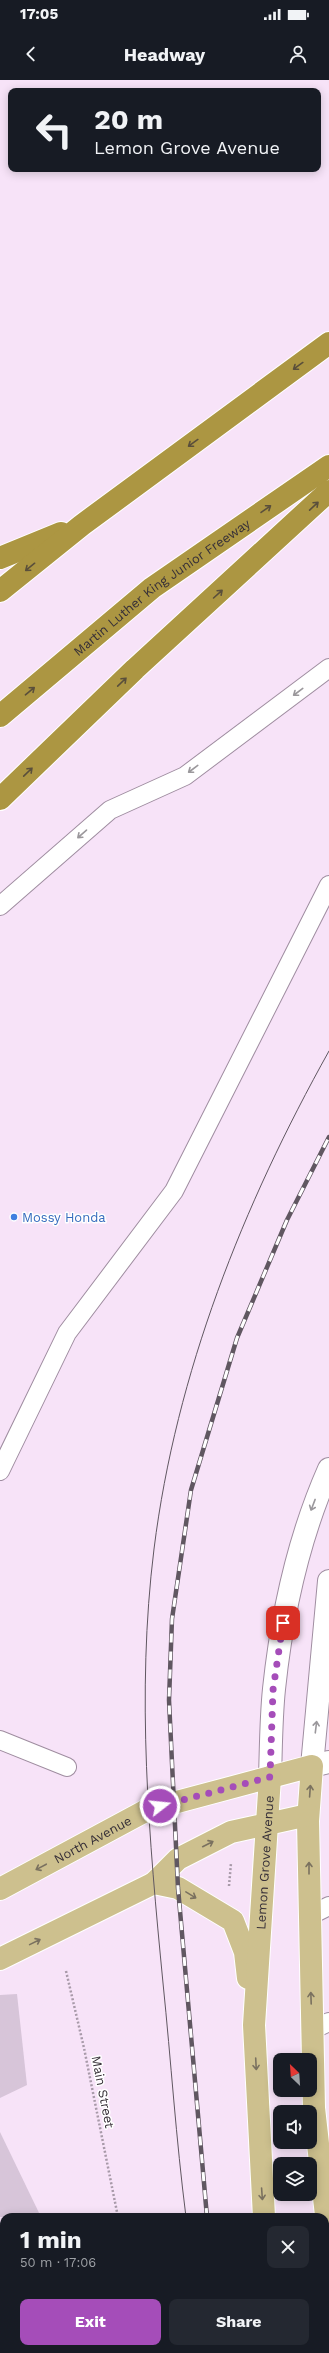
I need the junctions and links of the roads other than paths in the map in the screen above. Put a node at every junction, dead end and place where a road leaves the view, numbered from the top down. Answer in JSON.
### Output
{"nodes":[{"id":1,"x":329,"y":343,"type":"edge"},
{"id":2,"x":329,"y":466,"type":"edge"},
{"id":3,"x":329,"y":491,"type":"edge"},
{"id":4,"x":82,"y":525,"type":"junction"},
{"id":5,"x":0,"y":558,"type":"edge"},
{"id":6,"x":0,"y":591,"type":"edge"},
{"id":7,"x":329,"y":668,"type":"edge"},
{"id":8,"x":0,"y":716,"type":"edge"},
{"id":9,"x":0,"y":798,"type":"edge"},
{"id":10,"x":329,"y":885,"type":"edge"},
{"id":11,"x":0,"y":906,"type":"edge"},
{"id":12,"x":7,"y":1434,"type":"edge"},
{"id":13,"x":329,"y":1469,"type":"edge"},
{"id":14,"x":0,"y":1471,"type":"edge"},
{"id":15,"x":329,"y":1581,"type":"edge"},
{"id":16,"x":0,"y":1740,"type":"edge"},
{"id":17,"x":320,"y":1764,"type":"edge"},
{"id":18,"x":67,"y":1767,"type":"dead end"},
{"id":19,"x":270,"y":1777,"type":"junction"},
{"id":20,"x":308,"y":1815,"type":"junction"},
{"id":21,"x":266,"y":1824,"type":"junction"},
{"id":22,"x":154,"y":1883,"type":"junction"},
{"id":23,"x":0,"y":1889,"type":"edge"},
{"id":24,"x":329,"y":1906,"type":"edge"},
{"id":25,"x":309,"y":1916,"type":"junction"},
{"id":26,"x":0,"y":1959,"type":"edge"},
{"id":27,"x":254,"y":2025,"type":"junction"},
{"id":28,"x":320,"y":2026,"type":"edge"},
{"id":29,"x":264,"y":2213,"type":"edge"},
{"id":30,"x":326,"y":2213,"type":"edge"}],
"edges":[{"from":1,"to":4,"type":"highway","one_way":true},
{"from":8,"to":2,"type":"highway","name":"Martin Luther King Junior Freeway","one_way":true},
{"from":9,"to":3,"type":"highway","one_way":true},
{"from":4,"to":5,"type":"highway"},
{"from":4,"to":6,"type":"highway","one_way":true},
{"from":7,"to":11,"type":"lane","one_way":true},
{"from":10,"to":12,"type":"lane"},
{"from":12,"to":14,"type":"lane"},
{"from":13,"to":19,"type":"main road","name":"Lemon Grove Avenue","one_way":true},
{"from":17,"to":15,"type":"main road","one_way":true},
{"from":16,"to":18,"type":"lane"},
{"from":17,"to":19,"type":"main road","name":"North Avenue"},
{"from":20,"to":17,"type":"main road","one_way":true},
{"from":19,"to":21,"type":"main road","name":"Lemon Grove Avenue"},
{"from":19,"to":23,"type":"main road","name":"North Avenue","one_way":true},
{"from":20,"to":21,"type":"main road"},
{"from":25,"to":20,"type":"main road","one_way":true},
{"from":22,"to":21,"type":"main road","one_way":true},
{"from":21,"to":27,"type":"main road","name":"Lemon Grove Avenue"},
{"from":26,"to":22,"type":"main road","one_way":true},
{"from":22,"to":27,"type":"main road","one_way":true},
{"from":24,"to":25,"type":"lane"},
{"from":28,"to":25,"type":"main road","one_way":true},
{"from":27,"to":29,"type":"main road","name":"Lemon Grove Avenue","one_way":true},
{"from":28,"to":30,"type":"main road"}]}
